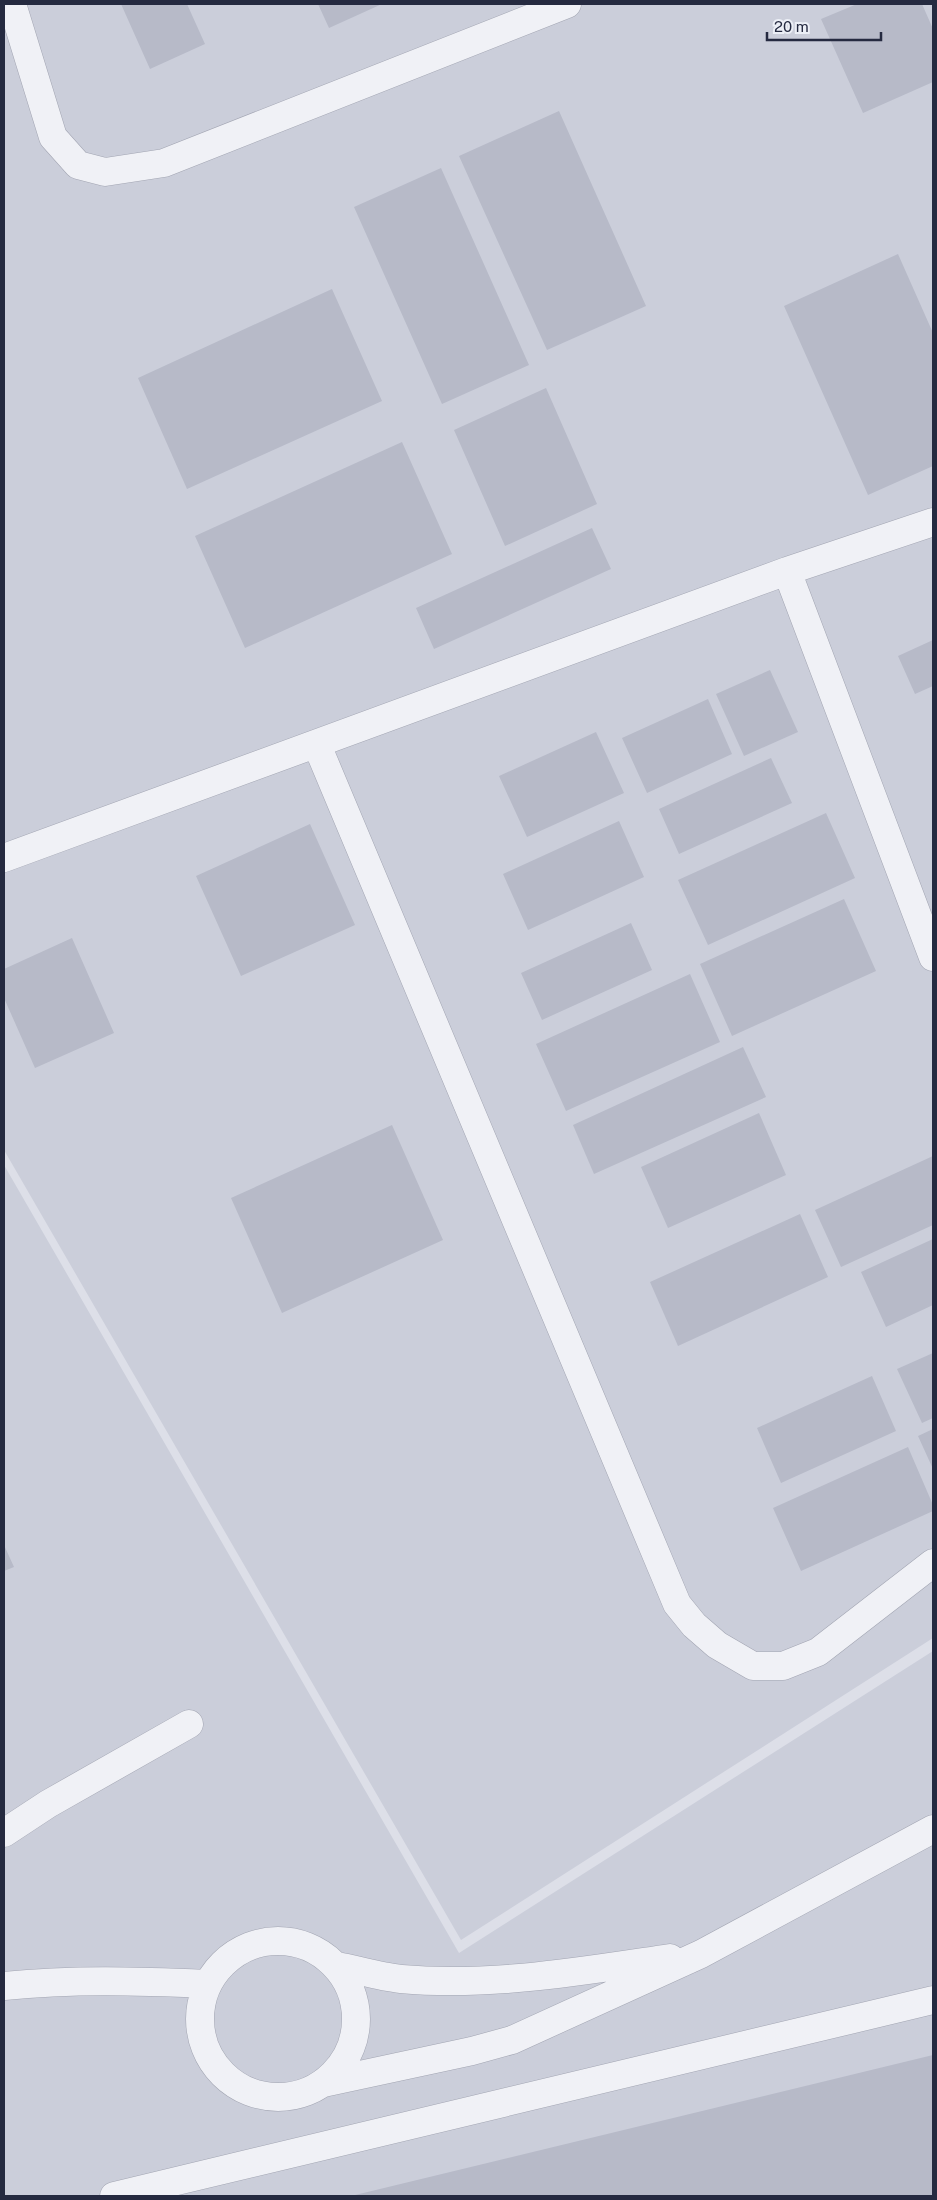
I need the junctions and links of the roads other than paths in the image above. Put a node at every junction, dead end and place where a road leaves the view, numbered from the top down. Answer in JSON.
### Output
{"nodes":[{"id":1,"x":12,"y":4,"type":"edge"},
{"id":2,"x":567,"y":4,"type":"edge"},
{"id":3,"x":933,"y":522,"type":"edge"},
{"id":4,"x":788,"y":571,"type":"junction"},
{"id":5,"x":318,"y":745,"type":"junction"},
{"id":6,"x":4,"y":858,"type":"edge"},
{"id":7,"x":933,"y":957,"type":"edge"},
{"id":8,"x":933,"y":1563,"type":"edge"},
{"id":9,"x":189,"y":1724,"type":"dead end"},
{"id":10,"x":933,"y":1829,"type":"edge"},
{"id":11,"x":4,"y":1834,"type":"edge"},
{"id":12,"x":701,"y":1954,"type":"junction"},
{"id":13,"x":337,"y":1966,"type":"junction"},
{"id":14,"x":207,"y":1984,"type":"junction"},
{"id":15,"x":4,"y":1986,"type":"edge"},
{"id":16,"x":933,"y":2000,"type":"edge"},
{"id":17,"x":323,"y":2083,"type":"junction"},
{"id":18,"x":114,"y":2196,"type":"edge"}],
"edges":[{"from":1,"to":2,"type":"lane"},
{"from":3,"to":4,"type":"lane"},
{"from":4,"to":5,"type":"lane"},
{"from":4,"to":7,"type":"lane"},
{"from":5,"to":6,"type":"lane"},
{"from":5,"to":8,"type":"lane"},
{"from":9,"to":11,"type":"lane"},
{"from":10,"to":12,"type":"lane"},
{"from":12,"to":13,"type":"lane"},
{"from":12,"to":17,"type":"lane"},
{"from":13,"to":14,"type":"lane"},
{"from":13,"to":17,"type":"lane"},
{"from":14,"to":15,"type":"lane"},
{"from":14,"to":17,"type":"lane"},
{"from":16,"to":18,"type":"lane"}]}
